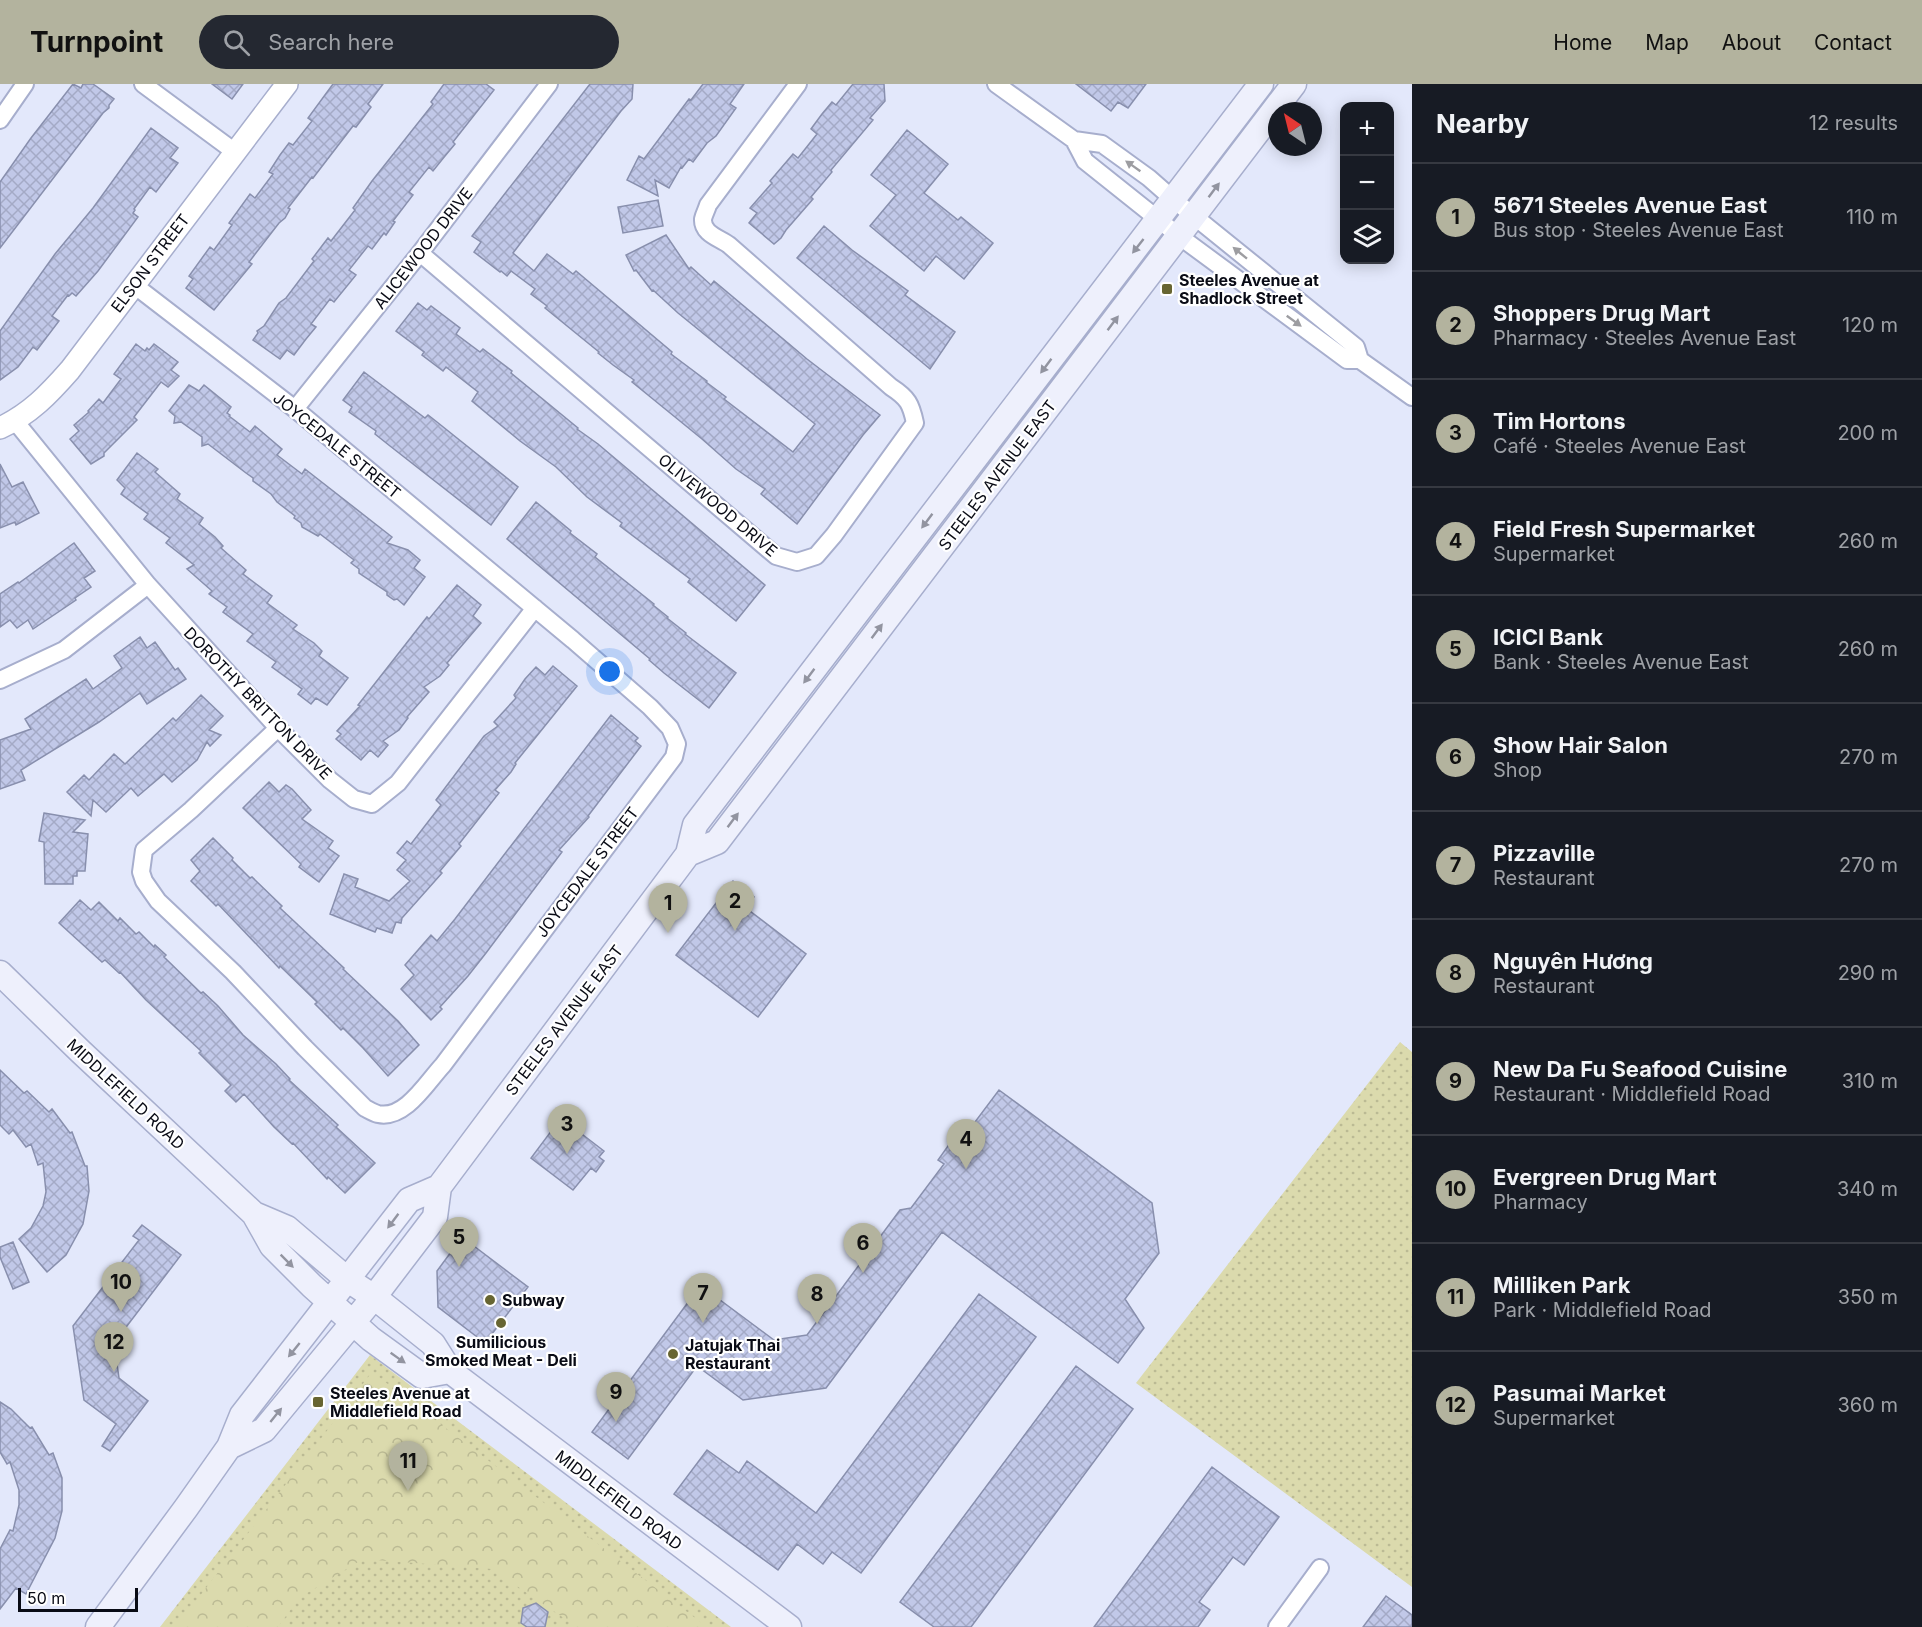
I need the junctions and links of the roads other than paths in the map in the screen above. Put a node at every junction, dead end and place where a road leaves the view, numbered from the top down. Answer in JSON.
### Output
{"nodes":[{"id":1,"x":25,"y":84,"type":"edge"},
{"id":2,"x":143,"y":84,"type":"edge"},
{"id":3,"x":287,"y":84,"type":"edge"},
{"id":4,"x":549,"y":84,"type":"edge"},
{"id":5,"x":798,"y":84,"type":"edge"},
{"id":6,"x":996,"y":84,"type":"edge"},
{"id":7,"x":1261,"y":84,"type":"edge"},
{"id":8,"x":1294,"y":84,"type":"edge"},
{"id":9,"x":0,"y":120,"type":"edge"},
{"id":10,"x":1074,"y":140,"type":"junction"},
{"id":11,"x":235,"y":152,"type":"junction"},
{"id":12,"x":1174,"y":200,"type":"junction"},
{"id":13,"x":1194,"y":216,"type":"junction"},
{"id":14,"x":1159,"y":219,"type":"junction"},
{"id":15,"x":1179,"y":237,"type":"junction"},
{"id":16,"x":420,"y":253,"type":"junction"},
{"id":17,"x":134,"y":285,"type":"junction"},
{"id":18,"x":1360,"y":360,"type":"junction"},
{"id":19,"x":1412,"y":397,"type":"edge"},
{"id":20,"x":295,"y":409,"type":"junction"},
{"id":21,"x":7,"y":424,"type":"edge"},
{"id":22,"x":148,"y":585,"type":"junction"},
{"id":23,"x":535,"y":609,"type":"junction"},
{"id":24,"x":0,"y":680,"type":"edge"},
{"id":25,"x":278,"y":728,"type":"junction"},
{"id":26,"x":688,"y":854,"type":"junction"},
{"id":27,"x":0,"y":973,"type":"edge"},
{"id":28,"x":439,"y":1187,"type":"junction"},
{"id":29,"x":254,"y":1214,"type":"junction"},
{"id":30,"x":348,"y":1280,"type":"junction"},
{"id":31,"x":374,"y":1297,"type":"junction"},
{"id":32,"x":330,"y":1304,"type":"junction"},
{"id":33,"x":352,"y":1324,"type":"junction"},
{"id":34,"x":450,"y":1371,"type":"junction"},
{"id":35,"x":229,"y":1448,"type":"junction"},
{"id":36,"x":1320,"y":1568,"type":"dead end"},
{"id":37,"x":98,"y":1627,"type":"edge"},
{"id":38,"x":789,"y":1627,"type":"edge"},
{"id":39,"x":1277,"y":1627,"type":"edge"}],
"edges":[{"from":1,"to":9,"type":"street"},
{"from":2,"to":11,"type":"street"},
{"from":3,"to":11,"type":"street","name":"ELSON STREET"},
{"from":4,"to":16,"type":"street","name":"ALICEWOOD DRIVE"},
{"from":5,"to":16,"type":"street","name":"OLIVEWOOD DRIVE"},
{"from":6,"to":10,"type":"street"},
{"from":7,"to":12,"type":"main road","name":"STEELES AVENUE EAST"},
{"from":13,"to":8,"type":"main road","name":"STEELES AVENUE EAST","one_way":true},
{"from":12,"to":10,"type":"street","one_way":true},
{"from":10,"to":14,"type":"street"},
{"from":11,"to":17,"type":"street","name":"ELSON STREET"},
{"from":12,"to":13,"type":"street"},
{"from":12,"to":14,"type":"main road","name":"STEELES AVENUE EAST"},
{"from":13,"to":15,"type":"main road","name":"STEELES AVENUE EAST"},
{"from":18,"to":13,"type":"street","one_way":true},
{"from":14,"to":15,"type":"street"},
{"from":14,"to":26,"type":"main road","name":"STEELES AVENUE EAST","one_way":true},
{"from":15,"to":18,"type":"street","one_way":true},
{"from":26,"to":15,"type":"main road","name":"STEELES AVENUE EAST","one_way":true},
{"from":16,"to":20,"type":"street","name":"ALICEWOOD DRIVE"},
{"from":17,"to":20,"type":"street","name":"JOYCEDALE STREET"},
{"from":17,"to":21,"type":"street","name":"ELSON STREET"},
{"from":18,"to":19,"type":"street"},
{"from":20,"to":23,"type":"street","name":"JOYCEDALE STREET"},
{"from":21,"to":22,"type":"street","name":"DOROTHY BRITTON DRIVE"},
{"from":22,"to":24,"type":"street"},
{"from":22,"to":25,"type":"street","name":"DOROTHY BRITTON DRIVE"},
{"from":23,"to":25,"type":"street","name":"DOROTHY BRITTON DRIVE"},
{"from":23,"to":25,"type":"street","name":"JOYCEDALE STREET"},
{"from":26,"to":28,"type":"main road","name":"STEELES AVENUE EAST"},
{"from":27,"to":29,"type":"main road","name":"MIDDLEFIELD ROAD"},
{"from":28,"to":30,"type":"main road","name":"STEELES AVENUE EAST","one_way":true},
{"from":28,"to":31,"type":"main road","name":"STEELES AVENUE EAST"},
{"from":29,"to":30,"type":"main road","name":"MIDDLEFIELD ROAD"},
{"from":29,"to":32,"type":"main road","name":"MIDDLEFIELD ROAD","one_way":true},
{"from":30,"to":31,"type":"main road","name":"MIDDLEFIELD ROAD"},
{"from":30,"to":32,"type":"main road","name":"STEELES AVENUE EAST"},
{"from":31,"to":33,"type":"main road","name":"STEELES AVENUE EAST"},
{"from":31,"to":34,"type":"main road","name":"MIDDLEFIELD ROAD"},
{"from":32,"to":33,"type":"main road","name":"MIDDLEFIELD ROAD"},
{"from":32,"to":35,"type":"main road","name":"STEELES AVENUE EAST","one_way":true},
{"from":33,"to":34,"type":"main road","name":"MIDDLEFIELD ROAD","one_way":true},
{"from":35,"to":33,"type":"main road","name":"STEELES AVENUE EAST","one_way":true},
{"from":34,"to":38,"type":"main road","name":"MIDDLEFIELD ROAD"},
{"from":35,"to":37,"type":"main road","name":"STEELES AVENUE EAST"},
{"from":36,"to":39,"type":"street"}]}
